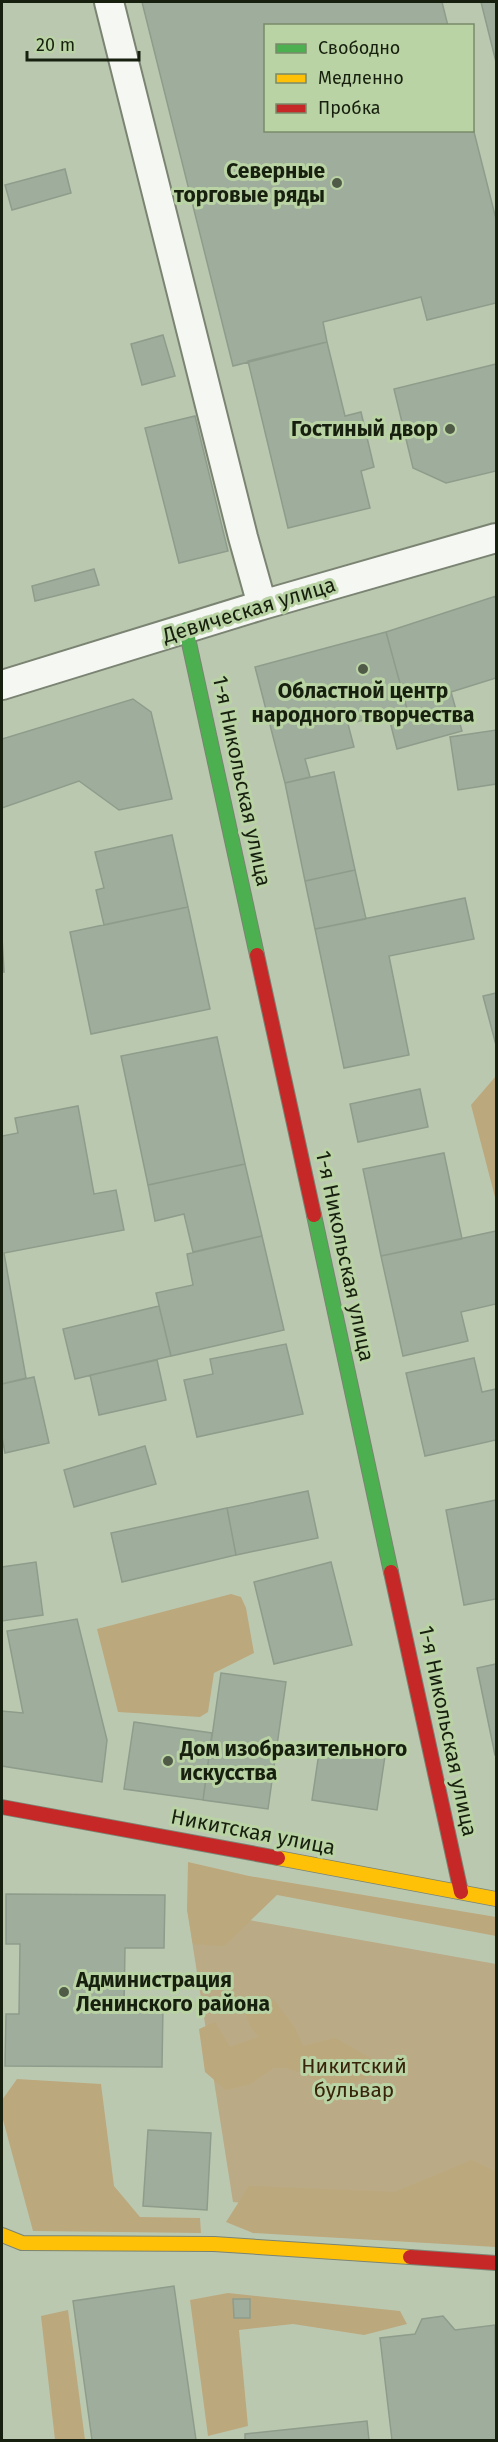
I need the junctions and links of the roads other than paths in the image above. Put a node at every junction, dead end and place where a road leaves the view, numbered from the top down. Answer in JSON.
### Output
{"nodes":[{"id":1,"x":109,"y":2,"type":"edge"},
{"id":2,"x":496,"y":538,"type":"edge"},
{"id":3,"x":262,"y":605,"type":"junction"},
{"id":4,"x":186,"y":629,"type":"junction"},
{"id":5,"x":2,"y":685,"type":"edge"},
{"id":6,"x":2,"y":1807,"type":"edge"},
{"id":7,"x":461,"y":1892,"type":"junction"},
{"id":8,"x":496,"y":1899,"type":"edge"},
{"id":9,"x":2,"y":2235,"type":"edge"},
{"id":10,"x":496,"y":2263,"type":"edge"}],
"edges":[{"from":1,"to":3,"type":"street"},
{"from":2,"to":3,"type":"street","name":"Девическая улица"},
{"from":3,"to":4,"type":"street","name":"Девическая улица"},
{"from":4,"to":5,"type":"street","name":"Девическая улица"},
{"from":4,"to":7,"type":"street","name":"1-я Никольская улица"},
{"from":6,"to":7,"type":"street","name":"Никитская улица"},
{"from":7,"to":8,"type":"street","name":"Никитская улица"},
{"from":9,"to":10,"type":"street"}]}
